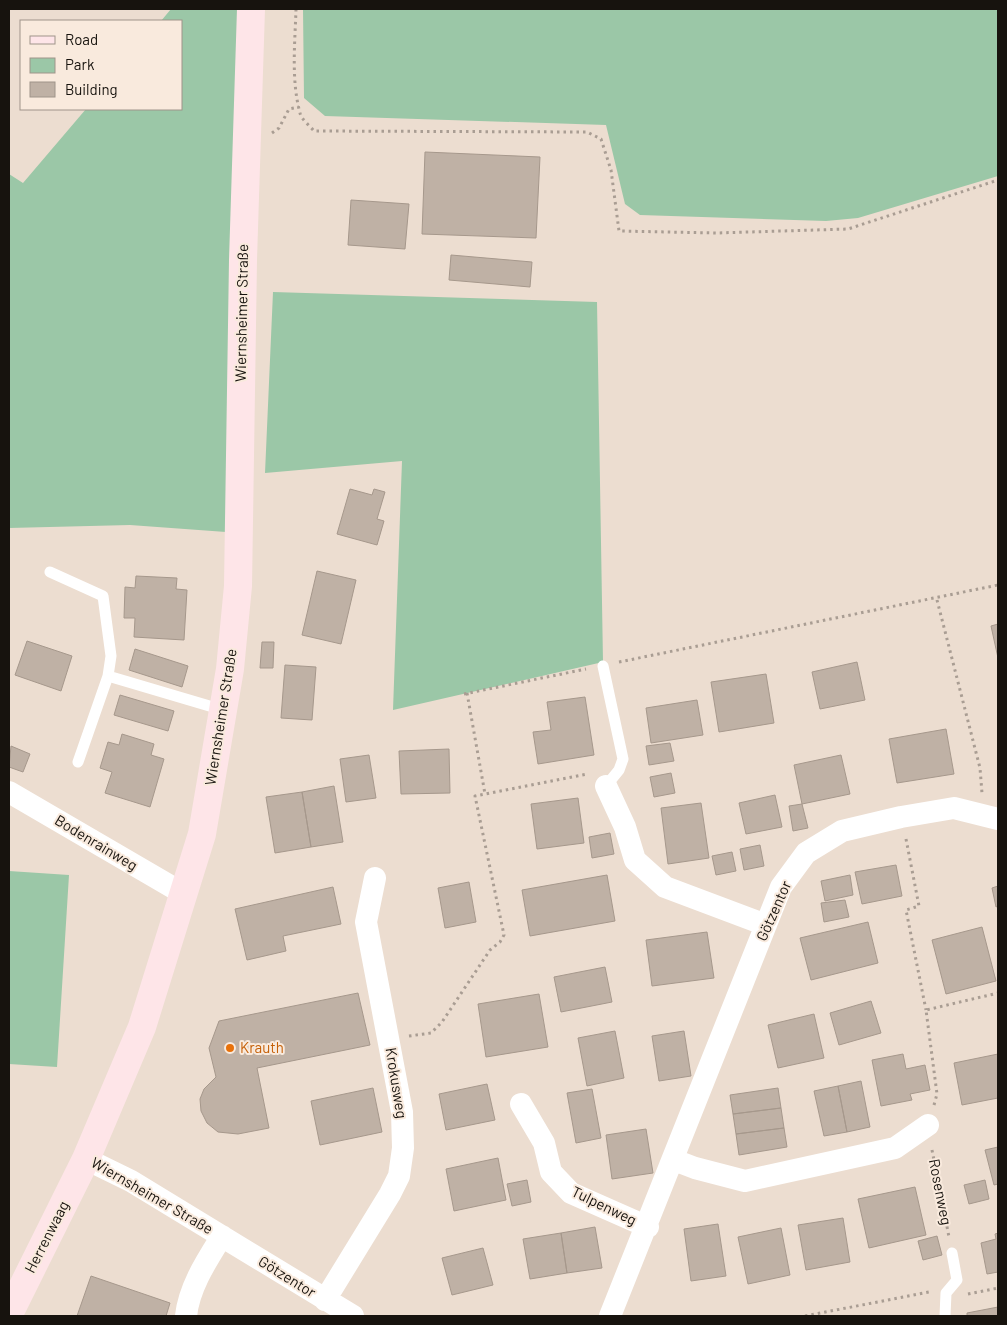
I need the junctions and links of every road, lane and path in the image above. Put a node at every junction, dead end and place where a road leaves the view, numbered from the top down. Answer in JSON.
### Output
{"nodes":[{"id":1,"x":251,"y":9,"type":"edge"},
{"id":2,"x":296,"y":9,"type":"edge"},
{"id":3,"x":299,"y":107,"type":"junction"},
{"id":4,"x":271,"y":133,"type":"dead end"},
{"id":5,"x":998,"y":180,"type":"edge"},
{"id":6,"x":50,"y":572,"type":"dead end"},
{"id":7,"x":998,"y":585,"type":"edge"},
{"id":8,"x":937,"y":599,"type":"junction"},
{"id":9,"x":603,"y":666,"type":"junction"},
{"id":10,"x":108,"y":676,"type":"junction"},
{"id":11,"x":223,"y":710,"type":"junction"},
{"id":12,"x":78,"y":762,"type":"dead end"},
{"id":13,"x":606,"y":786,"type":"junction"},
{"id":14,"x":9,"y":792,"type":"edge"},
{"id":15,"x":485,"y":794,"type":"junction"},
{"id":16,"x":989,"y":816,"type":"edge"},
{"id":17,"x":901,"y":817,"type":"junction"},
{"id":18,"x":375,"y":878,"type":"dead end"},
{"id":19,"x":184,"y":894,"type":"junction"},
{"id":20,"x":766,"y":925,"type":"junction"},
{"id":21,"x":998,"y":993,"type":"edge"},
{"id":22,"x":926,"y":1010,"type":"junction"},
{"id":23,"x":388,"y":1039,"type":"junction"},
{"id":24,"x":521,"y":1104,"type":"dead end"},
{"id":25,"x":928,"y":1125,"type":"junction"},
{"id":26,"x":86,"y":1159,"type":"junction"},
{"id":27,"x":674,"y":1160,"type":"junction"},
{"id":28,"x":648,"y":1227,"type":"junction"},
{"id":29,"x":222,"y":1236,"type":"junction"},
{"id":30,"x":952,"y":1253,"type":"joint"},
{"id":31,"x":946,"y":1293,"type":"junction"},
{"id":32,"x":326,"y":1300,"type":"junction"},
{"id":33,"x":9,"y":1314,"type":"edge"},
{"id":34,"x":186,"y":1316,"type":"edge"},
{"id":35,"x":353,"y":1316,"type":"edge"},
{"id":36,"x":610,"y":1316,"type":"edge"},
{"id":37,"x":805,"y":1316,"type":"edge"},
{"id":38,"x":945,"y":1316,"type":"edge"}],
"edges":[{"from":1,"to":11,"type":"main road","name":"Wiernsheimer Straße"},
{"from":2,"to":3,"type":"path"},
{"from":3,"to":4,"type":"path"},
{"from":3,"to":5,"type":"path"},
{"from":6,"to":10,"type":"lane"},
{"from":7,"to":8,"type":"path"},
{"from":8,"to":9,"type":"path"},
{"from":8,"to":16,"type":"path"},
{"from":9,"to":13,"type":"lane"},
{"from":9,"to":15,"type":"path"},
{"from":10,"to":11,"type":"lane"},
{"from":10,"to":12,"type":"lane"},
{"from":11,"to":19,"type":"main road","name":"Wiernsheimer Straße"},
{"from":13,"to":15,"type":"path"},
{"from":13,"to":20,"type":"street"},
{"from":14,"to":19,"type":"street","name":"Bodenrainweg"},
{"from":15,"to":23,"type":"path"},
{"from":16,"to":17,"type":"street","name":"Götzentor"},
{"from":17,"to":20,"type":"street","name":"Götzentor"},
{"from":17,"to":22,"type":"path","name":"Rosenweg"},
{"from":18,"to":23,"type":"street","name":"Krokusweg"},
{"from":19,"to":26,"type":"main road","name":"Wiernsheimer Straße"},
{"from":20,"to":27,"type":"street","name":"Götzentor"},
{"from":21,"to":22,"type":"path"},
{"from":22,"to":25,"type":"path","name":"Rosenweg"},
{"from":23,"to":32,"type":"street","name":"Krokusweg"},
{"from":24,"to":28,"type":"street","name":"Tulpenweg"},
{"from":25,"to":27,"type":"street"},
{"from":25,"to":30,"type":"path","name":"Rosenweg"},
{"from":26,"to":29,"type":"street","name":"Wiernsheimer Straße"},
{"from":26,"to":33,"type":"main road","name":"Herrenwaag"},
{"from":27,"to":28,"type":"street","name":"Götzentor"},
{"from":28,"to":36,"type":"street","name":"Götzentor"},
{"from":29,"to":32,"type":"street","name":"Götzentor"},
{"from":29,"to":34,"type":"street","name":"Wiernsheimer Straße"},
{"from":30,"to":31,"type":"lane"},
{"from":31,"to":37,"type":"path"},
{"from":31,"to":38,"type":"lane"},
{"from":32,"to":35,"type":"street","name":"Götzentor"}]}
